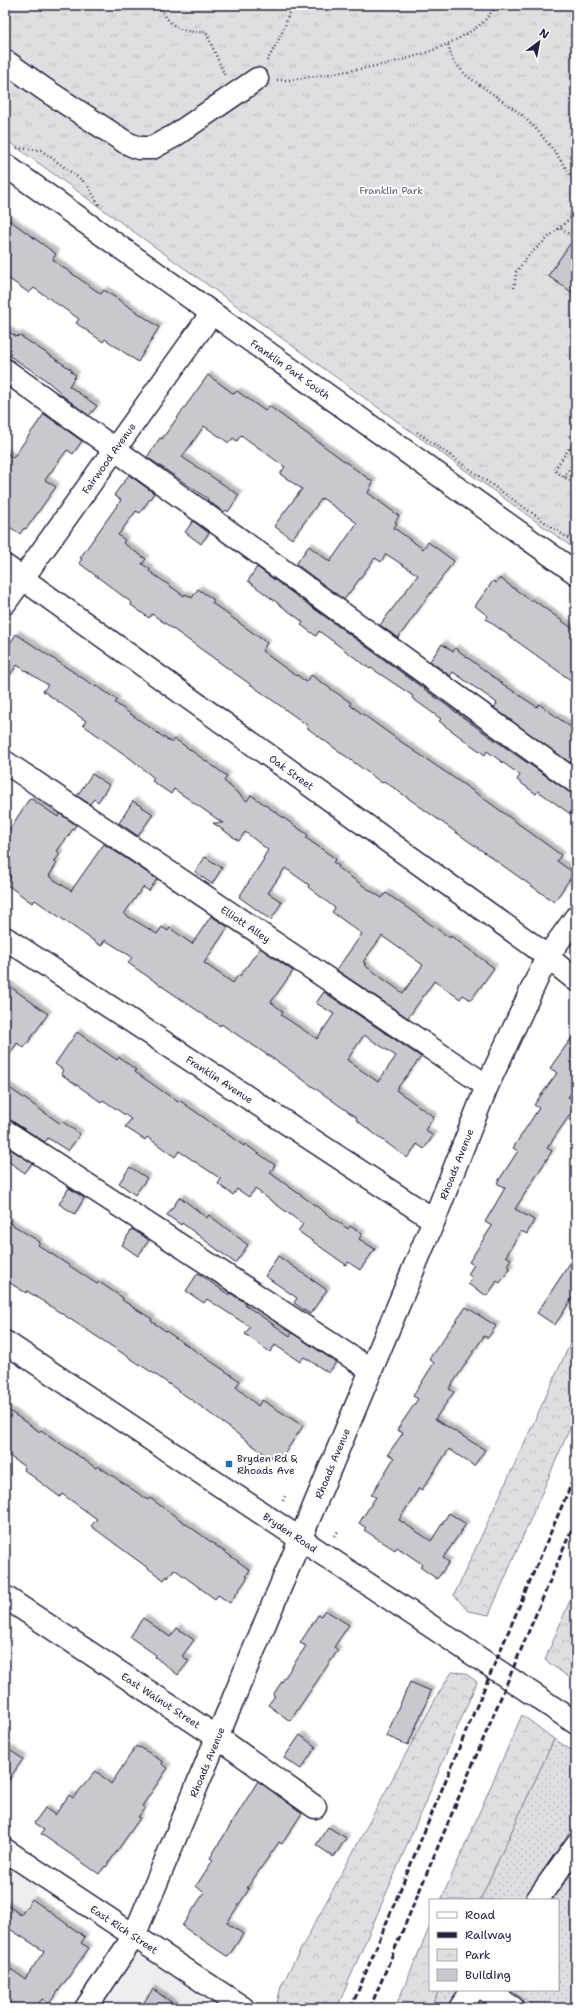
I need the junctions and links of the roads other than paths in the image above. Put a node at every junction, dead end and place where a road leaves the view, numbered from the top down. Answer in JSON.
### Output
{"nodes":[{"id":1,"x":5,"y":61,"type":"edge"},
{"id":2,"x":257,"y":79,"type":"road end"},
{"id":3,"x":8,"y":155,"type":"edge"},
{"id":4,"x":212,"y":313,"type":"junction"},
{"id":5,"x":5,"y":370,"type":"edge"},
{"id":6,"x":115,"y":448,"type":"junction"},
{"id":7,"x":13,"y":572,"type":"edge"},
{"id":8,"x":576,"y":573,"type":"edge"},
{"id":9,"x":5,"y":603,"type":"edge"},
{"id":10,"x":5,"y":762,"type":"edge"},
{"id":11,"x":576,"y":782,"type":"edge"},
{"id":12,"x":576,"y":917,"type":"edge"},
{"id":13,"x":5,"y":938,"type":"edge"},
{"id":14,"x":547,"y":957,"type":"junction"},
{"id":15,"x":576,"y":980,"type":"edge"},
{"id":16,"x":487,"y":1086,"type":"junction"},
{"id":17,"x":5,"y":1131,"type":"edge"},
{"id":18,"x":434,"y":1220,"type":"junction"},
{"id":19,"x":5,"y":1342,"type":"edge"},
{"id":20,"x":371,"y":1370,"type":"junction"},
{"id":21,"x":301,"y":1538,"type":"junction"},
{"id":22,"x":5,"y":1597,"type":"edge"},
{"id":23,"x":576,"y":1723,"type":"edge"},
{"id":24,"x":217,"y":1737,"type":"junction"},
{"id":25,"x":315,"y":1807,"type":"dead end"},
{"id":26,"x":576,"y":1845,"type":"edge"},
{"id":27,"x":5,"y":1850,"type":"edge"},
{"id":28,"x":538,"y":1899,"type":"edge"},
{"id":29,"x":134,"y":1936,"type":"junction"},
{"id":30,"x":472,"y":1991,"type":"edge"},
{"id":31,"x":488,"y":1991,"type":"edge"},
{"id":32,"x":86,"y":2008,"type":"edge"},
{"id":33,"x":243,"y":2008,"type":"edge"},
{"id":34,"x":460,"y":2008,"type":"edge"},
{"id":35,"x":513,"y":2008,"type":"edge"}],
"edges":[{"from":1,"to":2,"type":"street"},
{"from":3,"to":4,"type":"street","name":"Franklin Park South"},
{"from":4,"to":6,"type":"street","name":"Fairwood Avenue"},
{"from":4,"to":8,"type":"street","name":"Franklin Park South"},
{"from":5,"to":6,"type":"street"},
{"from":6,"to":7,"type":"street","name":"Fairwood Avenue"},
{"from":6,"to":11,"type":"street"},
{"from":7,"to":9,"type":"street","name":"Fairwood Avenue"},
{"from":7,"to":14,"type":"street","name":"Oak Street"},
{"from":10,"to":16,"type":"street","name":"Elliott Alley"},
{"from":12,"to":14,"type":"street","name":"Rhoads Avenue"},
{"from":13,"to":18,"type":"street","name":"Franklin Avenue"},
{"from":14,"to":15,"type":"street","name":"Oak Street"},
{"from":14,"to":16,"type":"street","name":"Rhoads Avenue"},
{"from":16,"to":18,"type":"street","name":"Rhoads Avenue"},
{"from":17,"to":20,"type":"street"},
{"from":18,"to":20,"type":"street","name":"Rhoads Avenue"},
{"from":19,"to":21,"type":"street","name":"Bryden Road"},
{"from":20,"to":21,"type":"street","name":"Rhoads Avenue"},
{"from":21,"to":23,"type":"street","name":"Bryden Road"},
{"from":21,"to":24,"type":"street","name":"Rhoads Avenue"},
{"from":22,"to":24,"type":"street","name":"East Walnut Street"},
{"from":24,"to":25,"type":"street","name":"East Walnut Street"},
{"from":24,"to":29,"type":"street","name":"Rhoads Avenue"},
{"from":26,"to":28,"type":"street"},
{"from":27,"to":29,"type":"street","name":"East Rich Street"},
{"from":29,"to":32,"type":"street","name":"Rhoads Avenue"},
{"from":29,"to":33,"type":"street","name":"East Rich Street"},
{"from":30,"to":34,"type":"street"},
{"from":31,"to":35,"type":"street"}]}
